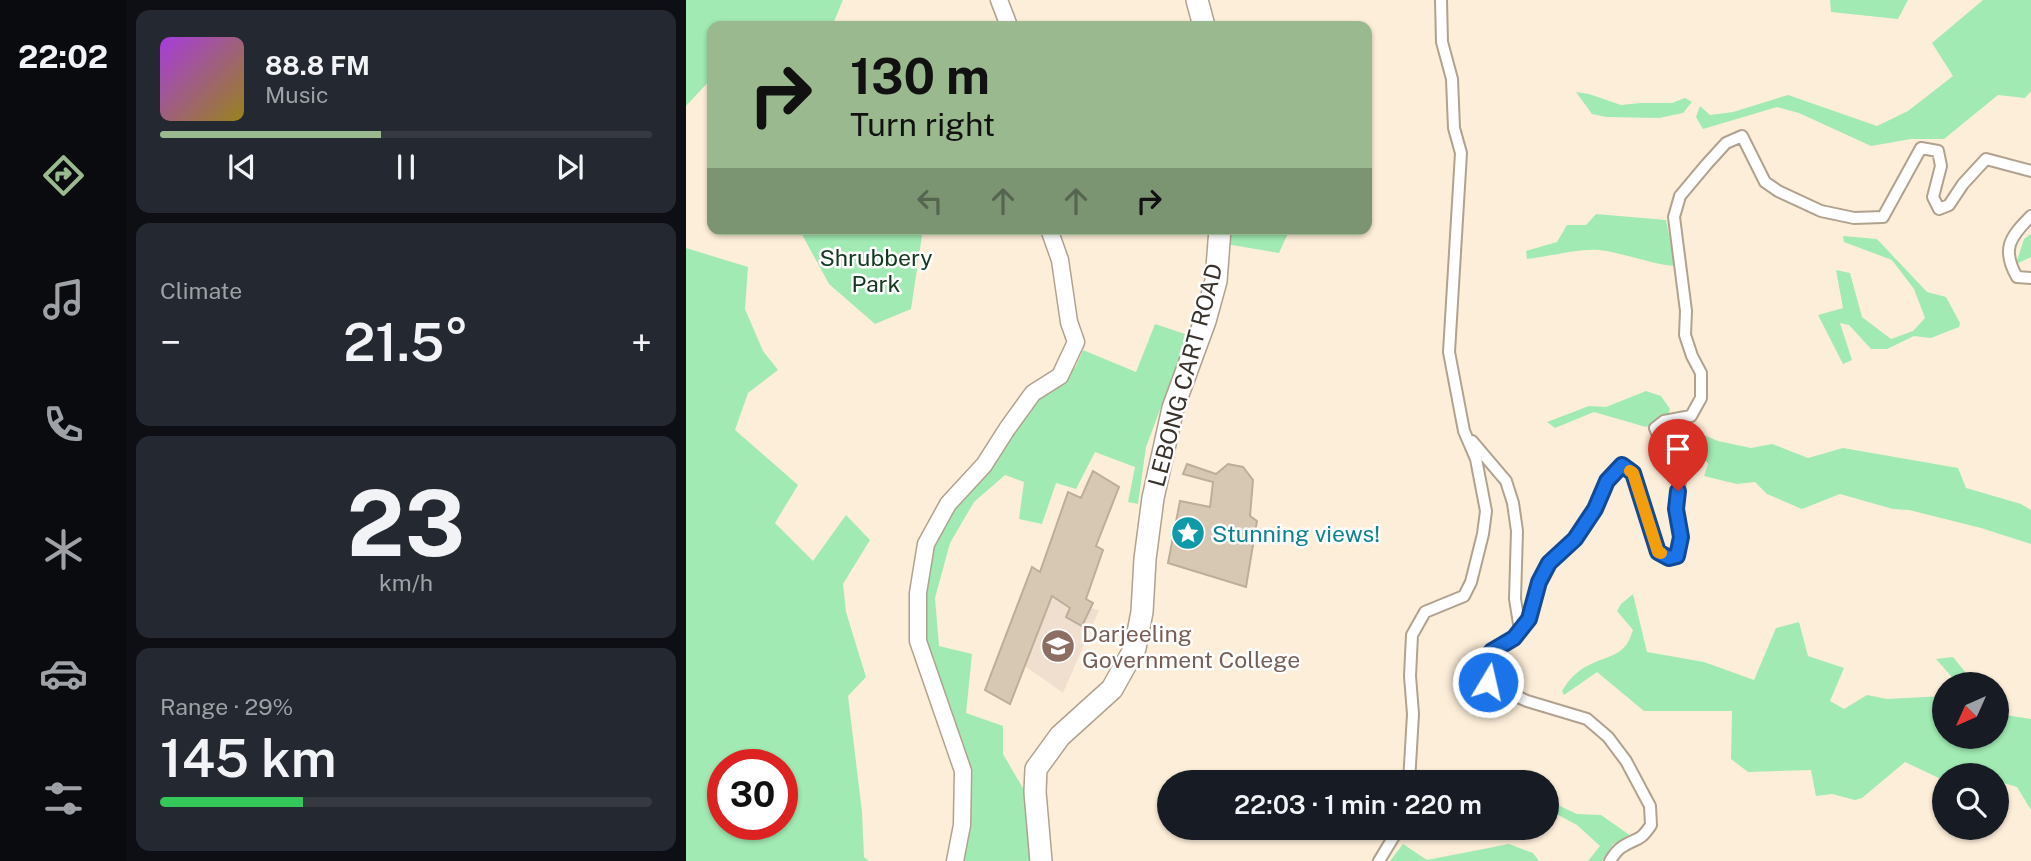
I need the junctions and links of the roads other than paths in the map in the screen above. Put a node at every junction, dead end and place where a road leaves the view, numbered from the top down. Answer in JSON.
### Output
{"nodes":[{"id":1,"x":999,"y":0,"type":"edge"},
{"id":2,"x":1198,"y":0,"type":"edge"},
{"id":3,"x":1441,"y":0,"type":"edge"},
{"id":4,"x":1007,"y":21,"type":"edge"},
{"id":5,"x":1202,"y":21,"type":"edge"},
{"id":6,"x":2031,"y":172,"type":"edge"},
{"id":7,"x":2031,"y":216,"type":"edge"},
{"id":8,"x":1051,"y":235,"type":"edge"},
{"id":9,"x":1220,"y":235,"type":"edge"},
{"id":10,"x":2031,"y":278,"type":"edge"},
{"id":11,"x":1464,"y":431,"type":"junction"},
{"id":12,"x":1520,"y":630,"type":"junction"},
{"id":13,"x":1410,"y":770,"type":"edge"},
{"id":14,"x":1392,"y":840,"type":"edge"},
{"id":15,"x":955,"y":861,"type":"edge"},
{"id":16,"x":1041,"y":861,"type":"edge"},
{"id":17,"x":1379,"y":861,"type":"edge"},
{"id":18,"x":1610,"y":861,"type":"edge"}],
"edges":[{"from":1,"to":4,"type":"main road"},
{"from":2,"to":5,"type":"highway"},
{"from":3,"to":11,"type":"street"},
{"from":6,"to":12,"type":"street"},
{"from":7,"to":10,"type":"street"},
{"from":8,"to":15,"type":"main road"},
{"from":9,"to":16,"type":"highway","name":"LEBONG CART ROAD"},
{"from":11,"to":12,"type":"street"},
{"from":11,"to":13,"type":"street"},
{"from":12,"to":18,"type":"street"},
{"from":14,"to":17,"type":"street"}]}
